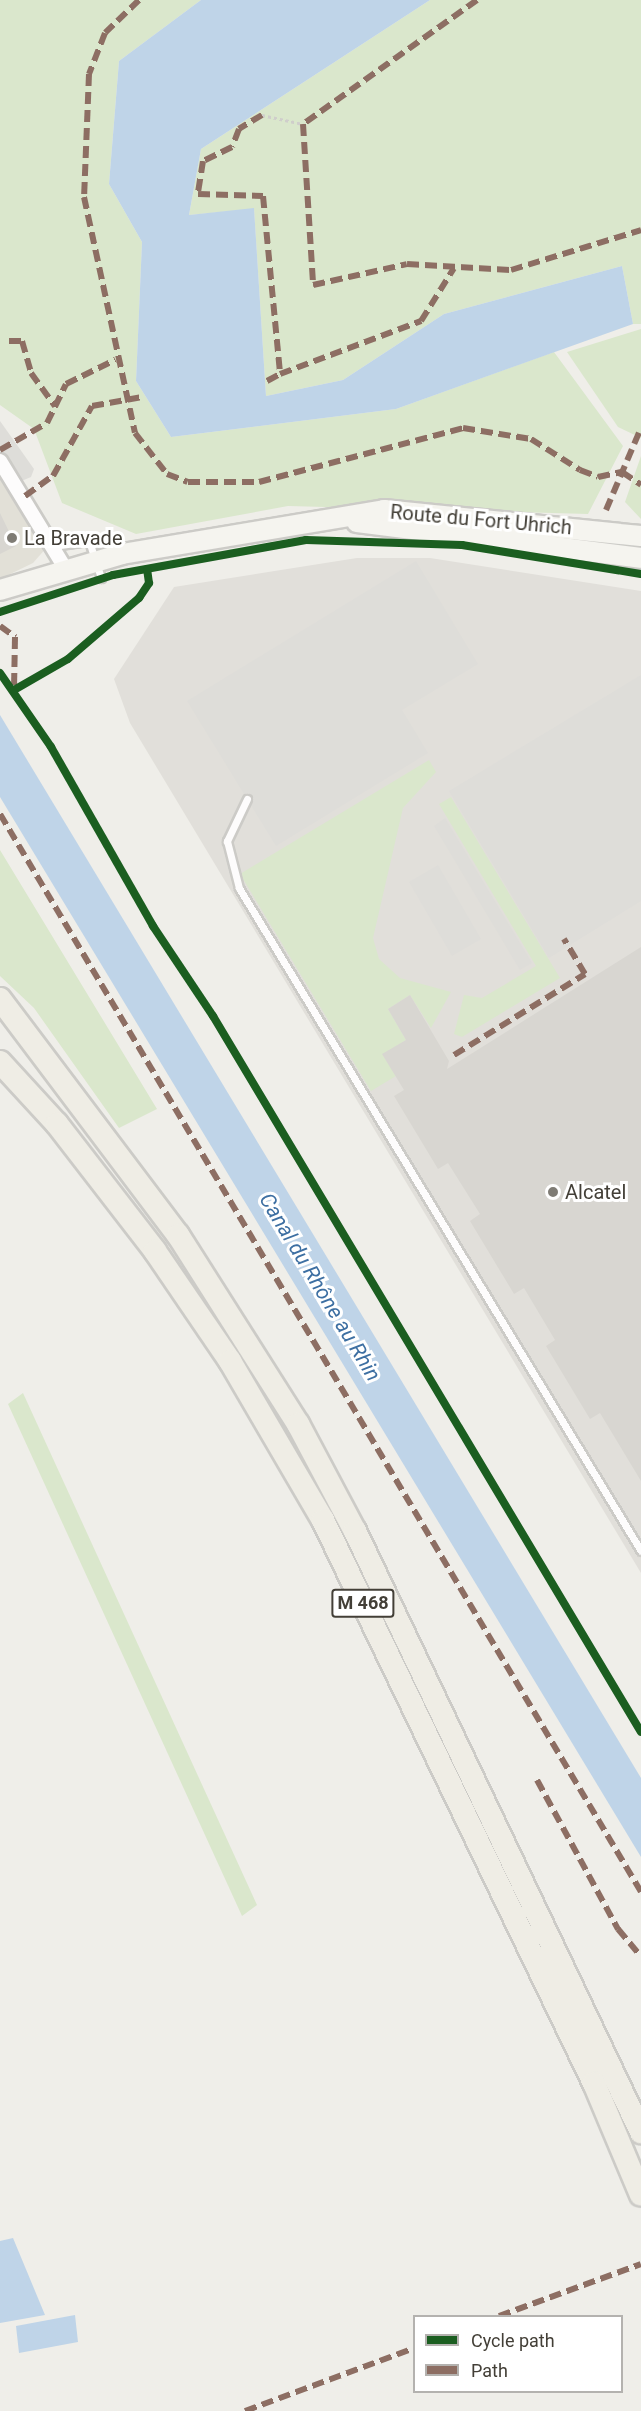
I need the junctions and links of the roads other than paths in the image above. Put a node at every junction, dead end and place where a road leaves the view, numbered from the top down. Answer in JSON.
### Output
{"nodes":[{"id":1,"x":0,"y":461,"type":"edge"},
{"id":2,"x":322,"y":520,"type":"junction"},
{"id":3,"x":641,"y":536,"type":"edge"},
{"id":4,"x":53,"y":546,"type":"junction"},
{"id":5,"x":641,"y":558,"type":"edge"},
{"id":6,"x":65,"y":568,"type":"junction"},
{"id":7,"x":99,"y":569,"type":"junction"},
{"id":8,"x":0,"y":590,"type":"edge"},
{"id":9,"x":247,"y":799,"type":"dead end"},
{"id":10,"x":0,"y":999,"type":"edge"},
{"id":11,"x":0,"y":1062,"type":"edge"},
{"id":12,"x":641,"y":1551,"type":"edge"},
{"id":13,"x":641,"y":2132,"type":"edge"},
{"id":14,"x":641,"y":2195,"type":"edge"}],
"edges":[{"from":1,"to":4,"type":"street"},
{"from":2,"to":3,"type":"street","name":"Route du Fort Uhrich"},
{"from":2,"to":5,"type":"street","name":"Route du Fort Uhrich"},
{"from":2,"to":7,"type":"street","name":"Route du Fort Uhrich"},
{"from":4,"to":6,"type":"street"},
{"from":4,"to":7,"type":"lane"},
{"from":6,"to":7,"type":"street","name":"Route du Fort Uhrich"},
{"from":6,"to":8,"type":"street","name":"Route du Fort Uhrich"},
{"from":9,"to":12,"type":"lane"},
{"from":10,"to":13,"type":"main road","number":"M 468"},
{"from":11,"to":14,"type":"main road","number":"M 468"}]}
